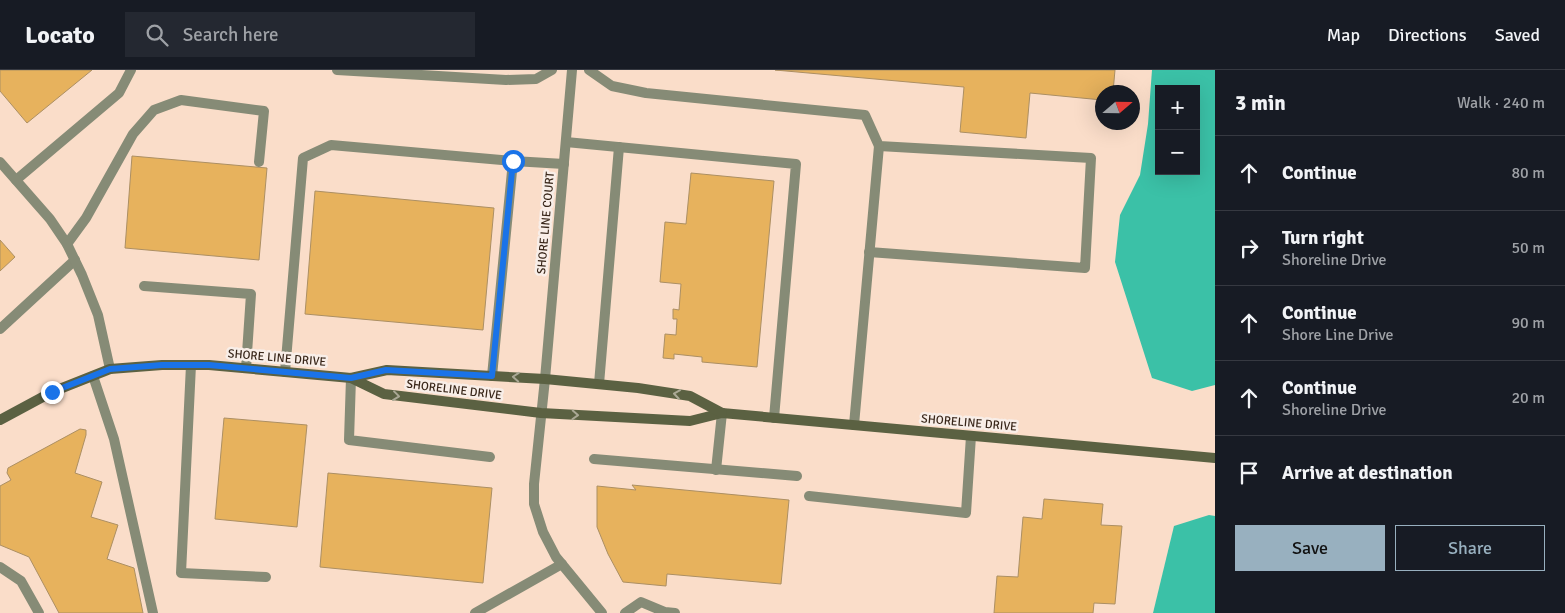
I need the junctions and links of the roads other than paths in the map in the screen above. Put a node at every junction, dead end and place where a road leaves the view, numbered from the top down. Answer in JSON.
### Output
{"nodes":[{"id":1,"x":131,"y":70,"type":"edge"},
{"id":2,"x":337,"y":70,"type":"edge"},
{"id":3,"x":552,"y":70,"type":"edge"},
{"id":4,"x":572,"y":70,"type":"edge"},
{"id":5,"x":589,"y":70,"type":"edge"},
{"id":6,"x":566,"y":142,"type":"junction"},
{"id":7,"x":879,"y":146,"type":"junction"},
{"id":8,"x":619,"y":147,"type":"junction"},
{"id":9,"x":513,"y":161,"type":"junction"},
{"id":10,"x":0,"y":162,"type":"edge"},
{"id":11,"x":259,"y":162,"type":"dead end"},
{"id":12,"x":564,"y":164,"type":"junction"},
{"id":13,"x":16,"y":180,"type":"junction"},
{"id":14,"x":67,"y":244,"type":"junction"},
{"id":15,"x":869,"y":252,"type":"junction"},
{"id":16,"x":75,"y":260,"type":"junction"},
{"id":17,"x":144,"y":286,"type":"dead end"},
{"id":18,"x":0,"y":329,"type":"edge"},
{"id":19,"x":191,"y":365,"type":"junction"},
{"id":20,"x":246,"y":368,"type":"junction"},
{"id":21,"x":110,"y":369,"type":"junction"},
{"id":22,"x":285,"y":372,"type":"junction"},
{"id":23,"x":93,"y":376,"type":"junction"},
{"id":24,"x":492,"y":376,"type":"junction"},
{"id":25,"x":351,"y":378,"type":"junction"},
{"id":26,"x":545,"y":379,"type":"junction"},
{"id":27,"x":598,"y":384,"type":"junction"},
{"id":28,"x":541,"y":413,"type":"junction"},
{"id":29,"x":722,"y":413,"type":"junction"},
{"id":30,"x":774,"y":418,"type":"junction"},
{"id":31,"x":0,"y":420,"type":"edge"},
{"id":32,"x":854,"y":425,"type":"junction"},
{"id":33,"x":971,"y":436,"type":"junction"},
{"id":34,"x":490,"y":457,"type":"dead end"},
{"id":35,"x":1215,"y":458,"type":"edge"},
{"id":36,"x":594,"y":459,"type":"dead end"},
{"id":37,"x":716,"y":470,"type":"junction"},
{"id":38,"x":797,"y":476,"type":"dead end"},
{"id":39,"x":809,"y":496,"type":"dead end"},
{"id":40,"x":562,"y":564,"type":"junction"},
{"id":41,"x":0,"y":567,"type":"edge"},
{"id":42,"x":266,"y":577,"type":"dead end"},
{"id":43,"x":39,"y":613,"type":"edge"},
{"id":44,"x":153,"y":613,"type":"edge"},
{"id":45,"x":475,"y":613,"type":"edge"},
{"id":46,"x":602,"y":613,"type":"edge"},
{"id":47,"x":625,"y":613,"type":"edge"},
{"id":48,"x":675,"y":613,"type":"edge"}],
"edges":[{"from":1,"to":13,"type":"street"},
{"from":2,"to":3,"type":"street"},
{"from":4,"to":6,"type":"street","name":"SHORE LINE COURT"},
{"from":5,"to":7,"type":"street"},
{"from":6,"to":8,"type":"street"},
{"from":6,"to":12,"type":"street","name":"SHORE LINE COURT"},
{"from":7,"to":15,"type":"street"},
{"from":7,"to":15,"type":"street"},
{"from":8,"to":27,"type":"street"},
{"from":8,"to":30,"type":"street"},
{"from":9,"to":12,"type":"street"},
{"from":9,"to":22,"type":"street"},
{"from":9,"to":24,"type":"street"},
{"from":10,"to":13,"type":"street"},
{"from":11,"to":14,"type":"street"},
{"from":12,"to":26,"type":"street","name":"SHORE LINE COURT"},
{"from":13,"to":14,"type":"street"},
{"from":14,"to":16,"type":"street"},
{"from":15,"to":32,"type":"street"},
{"from":16,"to":18,"type":"street"},
{"from":16,"to":21,"type":"street"},
{"from":17,"to":20,"type":"street"},
{"from":19,"to":20,"type":"street","name":"SHORE LINE DRIVE"},
{"from":19,"to":21,"type":"street","name":"SHORE LINE DRIVE"},
{"from":19,"to":42,"type":"street"},
{"from":20,"to":22,"type":"street","name":"SHORE LINE DRIVE"},
{"from":21,"to":23,"type":"street"},
{"from":22,"to":25,"type":"street","name":"SHORE LINE DRIVE"},
{"from":23,"to":31,"type":"street"},
{"from":23,"to":44,"type":"street"},
{"from":24,"to":25,"type":"street","name":"SHORELINE DRIVE"},
{"from":26,"to":24,"type":"street","name":"SHORELINE DRIVE","one_way":true},
{"from":25,"to":28,"type":"street","name":"SHORELINE DRIVE","one_way":true},
{"from":25,"to":34,"type":"street"},
{"from":26,"to":27,"type":"street","name":"SHORELINE DRIVE"},
{"from":26,"to":28,"type":"street","name":"SHORE LINE COURT"},
{"from":29,"to":27,"type":"street","name":"SHORELINE DRIVE","one_way":true},
{"from":28,"to":29,"type":"street","name":"SHORELINE DRIVE","one_way":true},
{"from":28,"to":40,"type":"street","name":"SHORE LINE COURT"},
{"from":29,"to":30,"type":"street","name":"SHORELINE DRIVE"},
{"from":29,"to":37,"type":"street"},
{"from":30,"to":32,"type":"street","name":"SHORELINE DRIVE"},
{"from":32,"to":33,"type":"street","name":"SHORELINE DRIVE"},
{"from":33,"to":35,"type":"street","name":"SHORELINE DRIVE"},
{"from":33,"to":39,"type":"street"},
{"from":36,"to":37,"type":"street"},
{"from":37,"to":38,"type":"street"},
{"from":40,"to":45,"type":"street"},
{"from":40,"to":46,"type":"street","name":"SHORE LINE COURT"},
{"from":41,"to":43,"type":"street"},
{"from":47,"to":48,"type":"street"}]}
